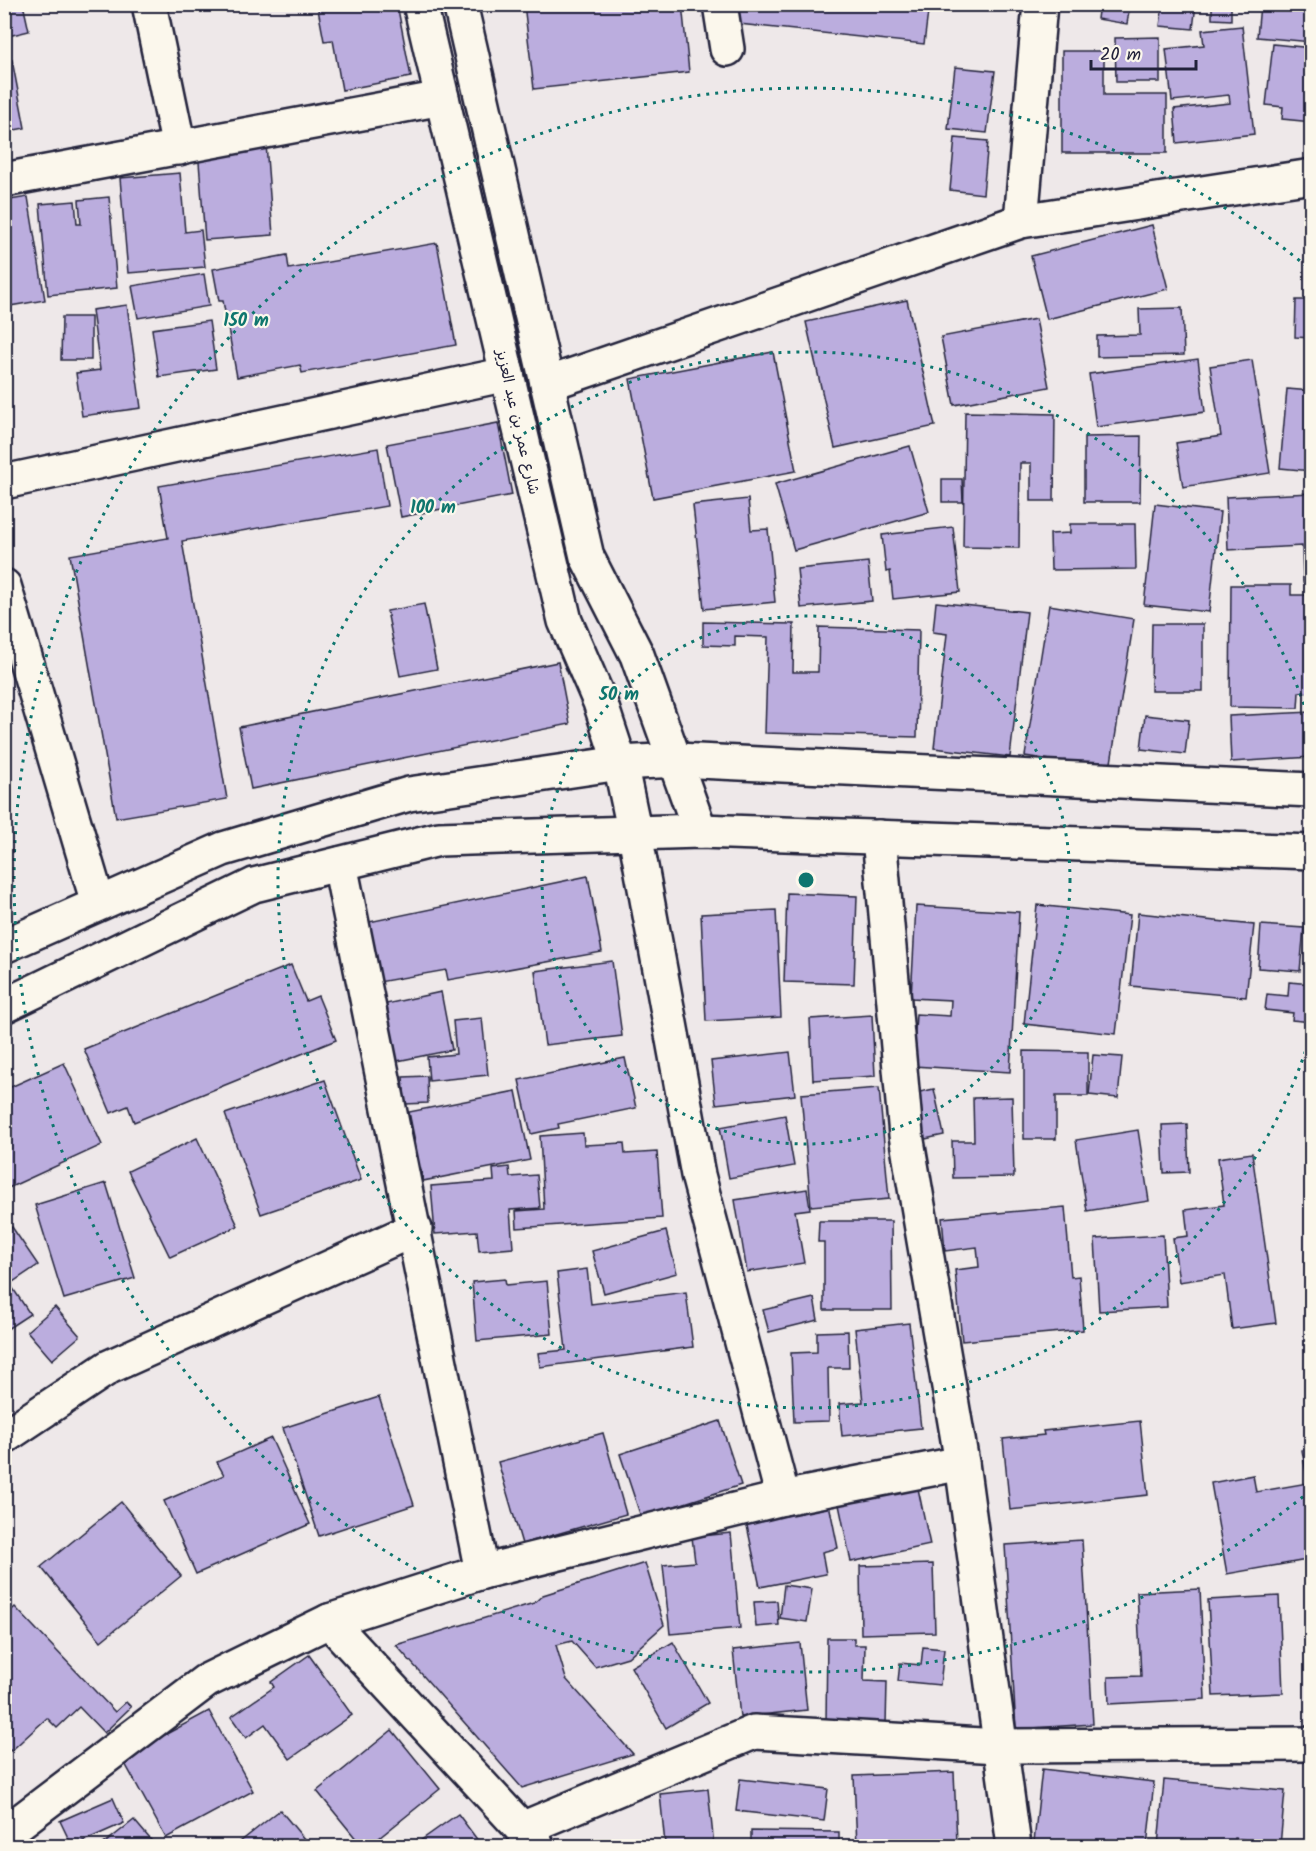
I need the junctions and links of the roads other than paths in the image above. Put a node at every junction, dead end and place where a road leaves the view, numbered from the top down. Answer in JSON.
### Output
{"nodes":[{"id":1,"x":149,"y":4,"type":"edge"},
{"id":2,"x":420,"y":4,"type":"edge"},
{"id":3,"x":460,"y":4,"type":"edge"},
{"id":4,"x":720,"y":4,"type":"edge"},
{"id":5,"x":1040,"y":4,"type":"edge"},
{"id":6,"x":727,"y":49,"type":"dead end"},
{"id":7,"x":442,"y":98,"type":"junction"},
{"id":8,"x":179,"y":148,"type":"junction"},
{"id":9,"x":1311,"y":176,"type":"edge"},
{"id":10,"x":4,"y":180,"type":"edge"},
{"id":11,"x":1021,"y":221,"type":"junction"},
{"id":12,"x":507,"y":374,"type":"junction"},
{"id":13,"x":547,"y":384,"type":"junction"},
{"id":14,"x":4,"y":482,"type":"edge"},
{"id":15,"x":4,"y":586,"type":"edge"},
{"id":16,"x":677,"y":760,"type":"junction"},
{"id":17,"x":620,"y":763,"type":"junction"},
{"id":18,"x":1311,"y":790,"type":"edge"},
{"id":19,"x":700,"y":831,"type":"junction"},
{"id":20,"x":635,"y":834,"type":"junction"},
{"id":21,"x":879,"y":837,"type":"junction"},
{"id":22,"x":1311,"y":852,"type":"edge"},
{"id":23,"x":340,"y":864,"type":"junction"},
{"id":24,"x":98,"y":903,"type":"junction"},
{"id":25,"x":4,"y":945,"type":"edge"},
{"id":26,"x":4,"y":1006,"type":"edge"},
{"id":27,"x":415,"y":1229,"type":"junction"},
{"id":28,"x":4,"y":1437,"type":"edge"},
{"id":29,"x":962,"y":1463,"type":"junction"},
{"id":30,"x":783,"y":1498,"type":"junction"},
{"id":31,"x":482,"y":1572,"type":"junction"},
{"id":32,"x":329,"y":1621,"type":"junction"},
{"id":33,"x":1311,"y":1744,"type":"edge"},
{"id":34,"x":999,"y":1746,"type":"junction"},
{"id":35,"x":4,"y":1834,"type":"edge"},
{"id":36,"x":531,"y":1837,"type":"edge"},
{"id":37,"x":1014,"y":1846,"type":"edge"}],
"edges":[{"from":1,"to":8,"type":"street"},
{"from":2,"to":7,"type":"street","name":"شارع عمر بن عبد العزيز"},
{"from":3,"to":13,"type":"street"},
{"from":4,"to":6,"type":"street"},
{"from":5,"to":11,"type":"street"},
{"from":7,"to":8,"type":"street"},
{"from":7,"to":12,"type":"street","name":"شارع عمر بن عبد العزيز"},
{"from":8,"to":10,"type":"street"},
{"from":9,"to":11,"type":"street"},
{"from":11,"to":13,"type":"street"},
{"from":12,"to":14,"type":"street"},
{"from":12,"to":17,"type":"street","name":"شارع عمر بن عبد العزيز"},
{"from":13,"to":16,"type":"street"},
{"from":15,"to":24,"type":"street"},
{"from":16,"to":17,"type":"street"},
{"from":16,"to":18,"type":"street"},
{"from":16,"to":19,"type":"street"},
{"from":17,"to":20,"type":"street","name":"شارع عمر بن عبد العزيز"},
{"from":17,"to":24,"type":"street"},
{"from":19,"to":20,"type":"street"},
{"from":19,"to":21,"type":"street"},
{"from":20,"to":23,"type":"street"},
{"from":20,"to":30,"type":"street","name":"شارع عمر بن عبد العزيز"},
{"from":21,"to":22,"type":"street"},
{"from":21,"to":29,"type":"street"},
{"from":23,"to":26,"type":"street"},
{"from":23,"to":27,"type":"street"},
{"from":24,"to":25,"type":"street"},
{"from":27,"to":28,"type":"street"},
{"from":27,"to":31,"type":"street"},
{"from":29,"to":30,"type":"street"},
{"from":29,"to":34,"type":"street"},
{"from":30,"to":31,"type":"street"},
{"from":31,"to":32,"type":"street"},
{"from":32,"to":35,"type":"street"},
{"from":32,"to":36,"type":"street"},
{"from":33,"to":34,"type":"street"},
{"from":34,"to":36,"type":"street"},
{"from":34,"to":37,"type":"street"}]}
